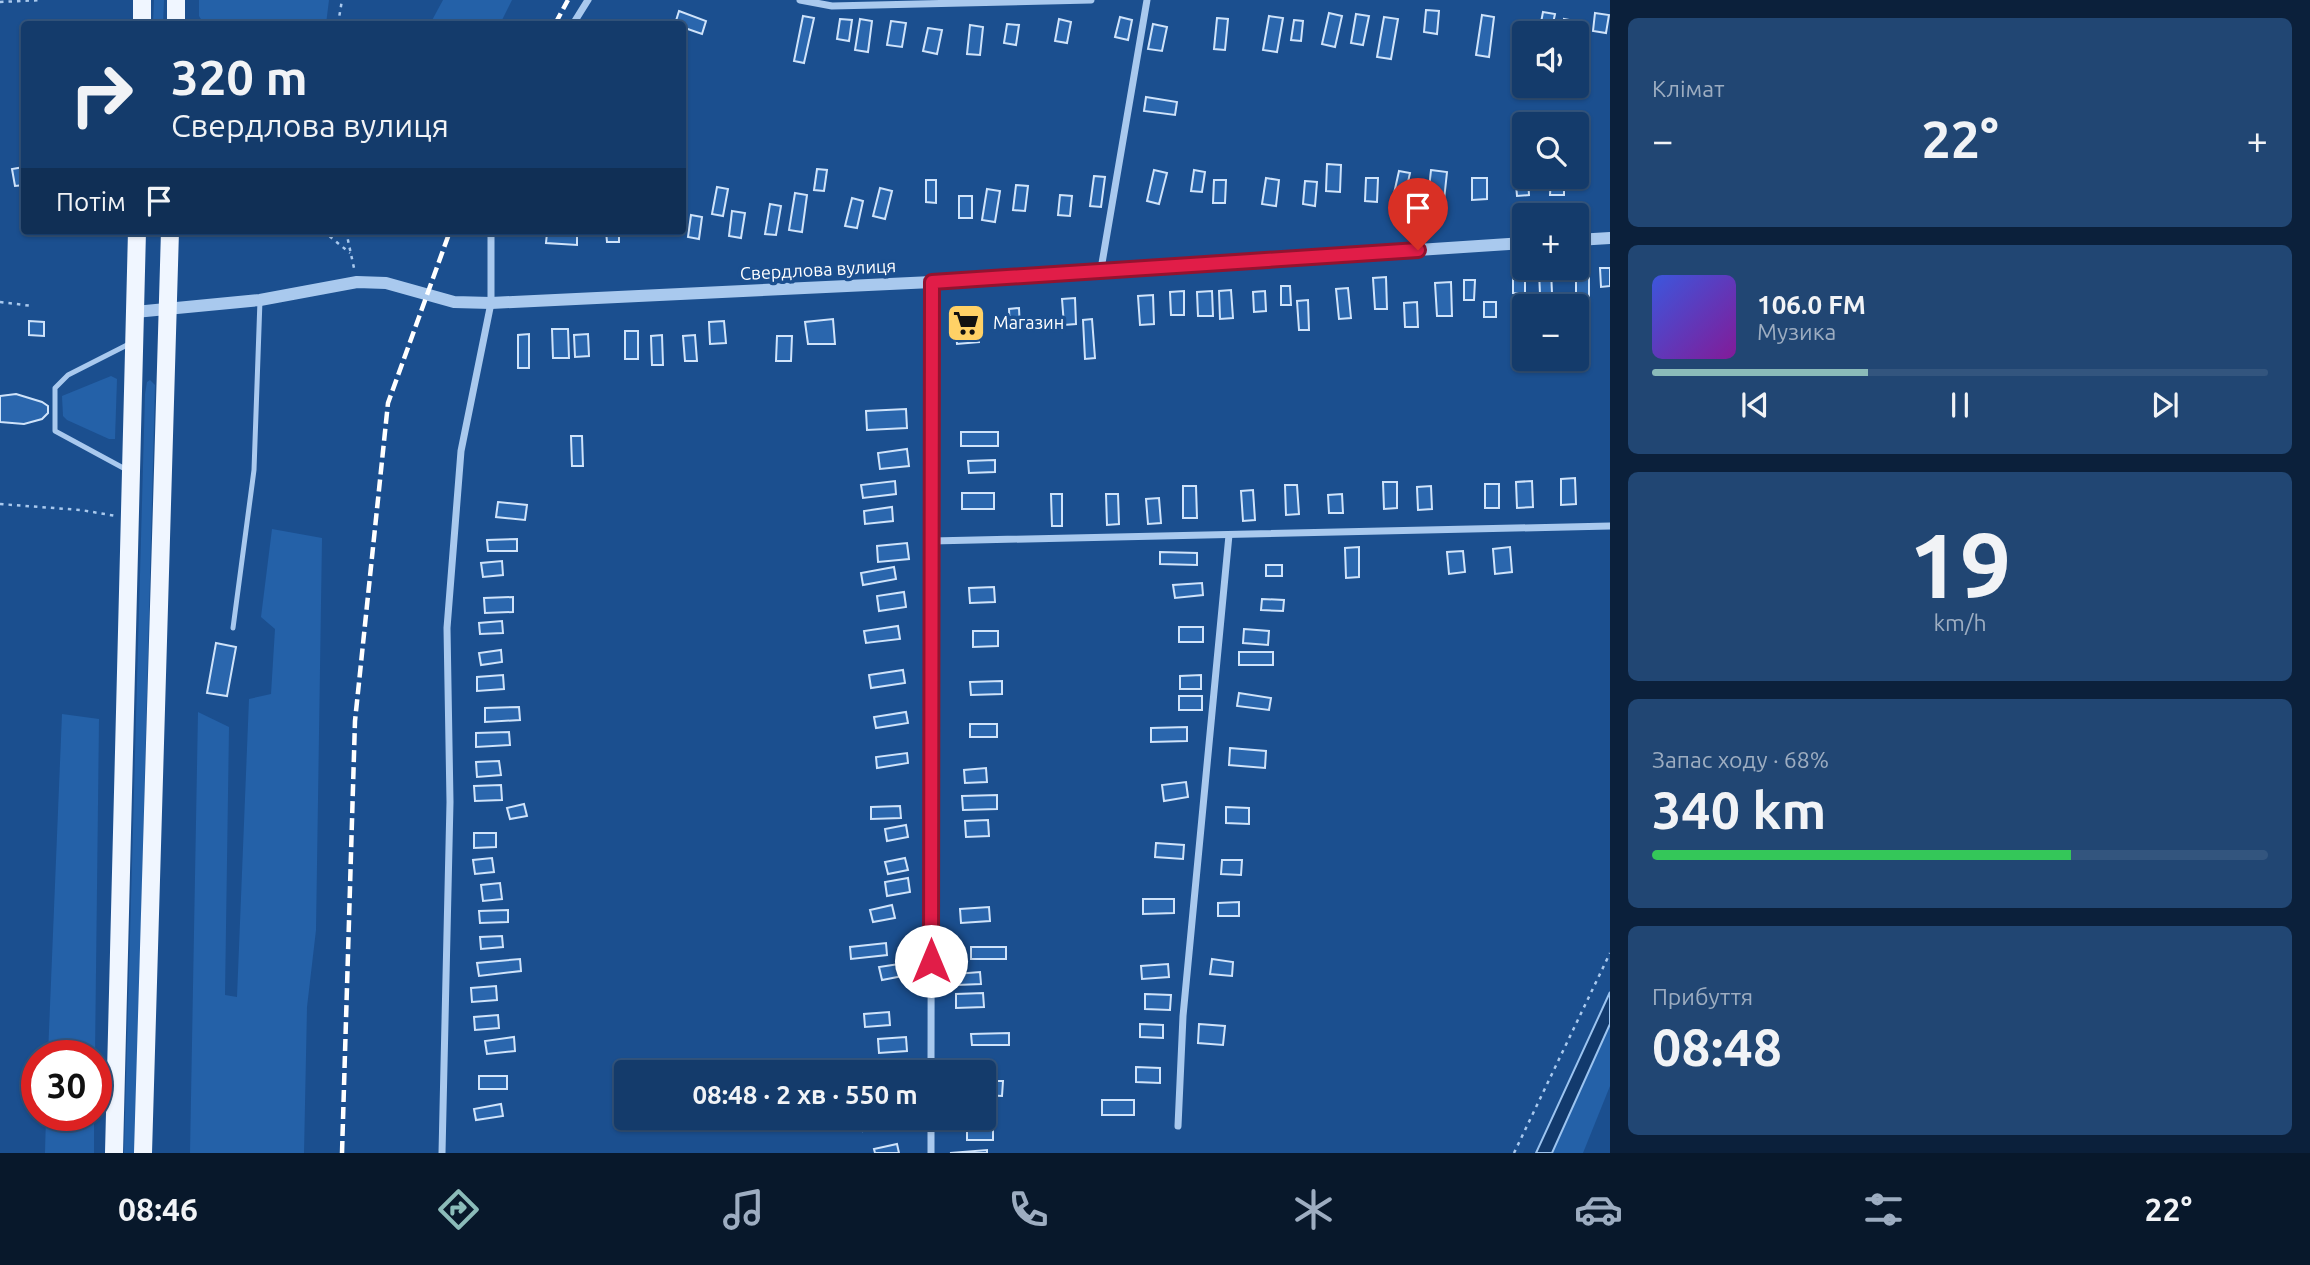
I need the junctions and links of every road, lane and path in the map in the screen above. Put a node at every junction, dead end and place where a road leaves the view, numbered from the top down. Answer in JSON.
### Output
{"nodes":[{"id":1,"x":42,"y":0,"type":"edge"},
{"id":2,"x":142,"y":0,"type":"edge"},
{"id":3,"x":176,"y":0,"type":"edge"},
{"id":4,"x":342,"y":0,"type":"edge"},
{"id":5,"x":588,"y":0,"type":"edge"},
{"id":6,"x":800,"y":0,"type":"edge"},
{"id":7,"x":1091,"y":0,"type":"edge"},
{"id":8,"x":1147,"y":0,"type":"edge"},
{"id":9,"x":0,"y":2,"type":"edge"},
{"id":10,"x":142,"y":21,"type":"edge"},
{"id":11,"x":176,"y":21,"type":"edge"},
{"id":12,"x":338,"y":21,"type":"edge"},
{"id":13,"x":575,"y":21,"type":"edge"},
{"id":14,"x":137,"y":235,"type":"edge"},
{"id":15,"x":170,"y":235,"type":"edge"},
{"id":16,"x":328,"y":235,"type":"edge"},
{"id":17,"x":347,"y":235,"type":"edge"},
{"id":18,"x":491,"y":235,"type":"edge"},
{"id":19,"x":1610,"y":238,"type":"edge"},
{"id":20,"x":1589,"y":239,"type":"edge"},
{"id":21,"x":1512,"y":244,"type":"edge"},
{"id":22,"x":350,"y":254,"type":"junction"},
{"id":23,"x":1101,"y":269,"type":"junction"},
{"id":24,"x":357,"y":282,"type":"junction"},
{"id":25,"x":932,"y":282,"type":"junction"},
{"id":26,"x":260,"y":300,"type":"junction"},
{"id":27,"x":0,"y":302,"type":"edge"},
{"id":28,"x":491,"y":303,"type":"junction"},
{"id":29,"x":32,"y":306,"type":"dead end"},
{"id":30,"x":168,"y":310,"type":"junction"},
{"id":31,"x":135,"y":312,"type":"junction"},
{"id":32,"x":134,"y":342,"type":"junction"},
{"id":33,"x":131,"y":472,"type":"junction"},
{"id":34,"x":0,"y":504,"type":"edge"},
{"id":35,"x":130,"y":519,"type":"junction"},
{"id":36,"x":1610,"y":526,"type":"edge"},
{"id":37,"x":1229,"y":535,"type":"junction"},
{"id":38,"x":932,"y":541,"type":"junction"},
{"id":39,"x":233,"y":628,"type":"dead end"},
{"id":40,"x":1610,"y":953,"type":"edge"},
{"id":41,"x":931,"y":1060,"type":"edge"},
{"id":42,"x":1178,"y":1126,"type":"dead end"},
{"id":43,"x":931,"y":1130,"type":"edge"},
{"id":44,"x":114,"y":1153,"type":"edge"},
{"id":45,"x":143,"y":1153,"type":"edge"},
{"id":46,"x":442,"y":1153,"type":"edge"},
{"id":47,"x":931,"y":1153,"type":"edge"},
{"id":48,"x":1514,"y":1153,"type":"edge"}],
"edges":[{"from":1,"to":9,"type":"path"},
{"from":2,"to":10,"type":"main road"},
{"from":3,"to":11,"type":"main road"},
{"from":4,"to":12,"type":"path"},
{"from":5,"to":13,"type":"street"},
{"from":6,"to":7,"type":"street"},
{"from":8,"to":23,"type":"street"},
{"from":14,"to":31,"type":"main road"},
{"from":15,"to":30,"type":"main road"},
{"from":16,"to":22,"type":"path"},
{"from":17,"to":22,"type":"path"},
{"from":18,"to":28,"type":"street"},
{"from":19,"to":20,"type":"street"},
{"from":21,"to":23,"type":"street","name":"Свердлова вулиця"},
{"from":22,"to":24,"type":"path"},
{"from":23,"to":25,"type":"street","name":"Свердлова вулиця"},
{"from":24,"to":26,"type":"street","name":"Свердлова вулиця"},
{"from":24,"to":28,"type":"street","name":"Свердлова вулиця"},
{"from":25,"to":28,"type":"street","name":"Свердлова вулиця"},
{"from":25,"to":38,"type":"street"},
{"from":26,"to":30,"type":"street","name":"Свердлова вулиця"},
{"from":26,"to":39,"type":"lane"},
{"from":27,"to":29,"type":"path"},
{"from":28,"to":46,"type":"street"},
{"from":30,"to":31,"type":"street","name":"Свердлова вулиця"},
{"from":30,"to":45,"type":"main road"},
{"from":31,"to":32,"type":"main road"},
{"from":32,"to":33,"type":"main road"},
{"from":32,"to":33,"type":"lane"},
{"from":33,"to":35,"type":"main road"},
{"from":34,"to":35,"type":"path"},
{"from":35,"to":44,"type":"main road"},
{"from":36,"to":37,"type":"street"},
{"from":37,"to":38,"type":"street"},
{"from":37,"to":42,"type":"street"},
{"from":38,"to":41,"type":"street"},
{"from":40,"to":48,"type":"path"},
{"from":43,"to":47,"type":"street"}]}
